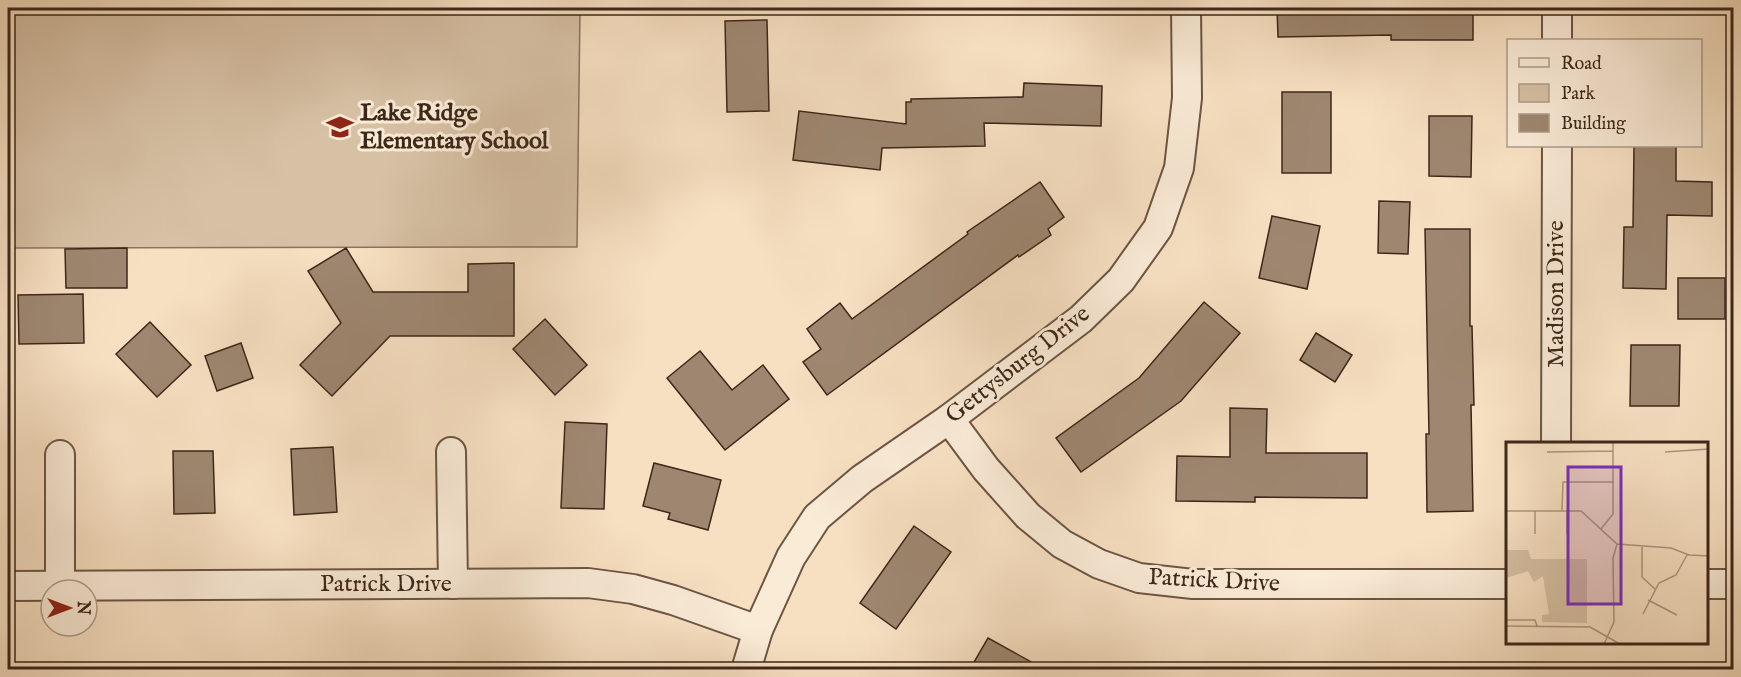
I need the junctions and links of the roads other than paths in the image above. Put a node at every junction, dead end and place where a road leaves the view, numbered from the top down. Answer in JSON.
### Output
{"nodes":[{"id":1,"x":1186,"y":8,"type":"edge"},
{"id":2,"x":1557,"y":8,"type":"edge"},
{"id":3,"x":1557,"y":39,"type":"edge"},
{"id":4,"x":1557,"y":147,"type":"edge"},
{"id":5,"x":949,"y":419,"type":"junction"},
{"id":6,"x":1556,"y":442,"type":"edge"},
{"id":7,"x":451,"y":452,"type":"dead end"},
{"id":8,"x":60,"y":454,"type":"dead end"},
{"id":9,"x":60,"y":578,"type":"edge"},
{"id":10,"x":453,"y":584,"type":"junction"},
{"id":11,"x":1506,"y":584,"type":"edge"},
{"id":12,"x":1708,"y":584,"type":"edge"},
{"id":13,"x":1734,"y":584,"type":"edge"},
{"id":14,"x":39,"y":585,"type":"edge"},
{"id":15,"x":99,"y":585,"type":"edge"},
{"id":16,"x":8,"y":586,"type":"edge"},
{"id":17,"x":758,"y":630,"type":"junction"},
{"id":18,"x":746,"y":669,"type":"edge"}],
"edges":[{"from":1,"to":5,"type":"street","name":"Gettysburg Drive"},
{"from":2,"to":3,"type":"street"},
{"from":4,"to":6,"type":"street","name":"Madison Drive"},
{"from":5,"to":11,"type":"street","name":"Patrick Drive"},
{"from":5,"to":17,"type":"street","name":"Gettysburg Drive"},
{"from":7,"to":10,"type":"street"},
{"from":8,"to":9,"type":"street"},
{"from":10,"to":15,"type":"street","name":"Patrick Drive"},
{"from":10,"to":17,"type":"street","name":"Patrick Drive"},
{"from":12,"to":13,"type":"street"},
{"from":14,"to":16,"type":"street","name":"Patrick Drive"},
{"from":17,"to":18,"type":"street","name":"Gettysburg Drive"}]}
